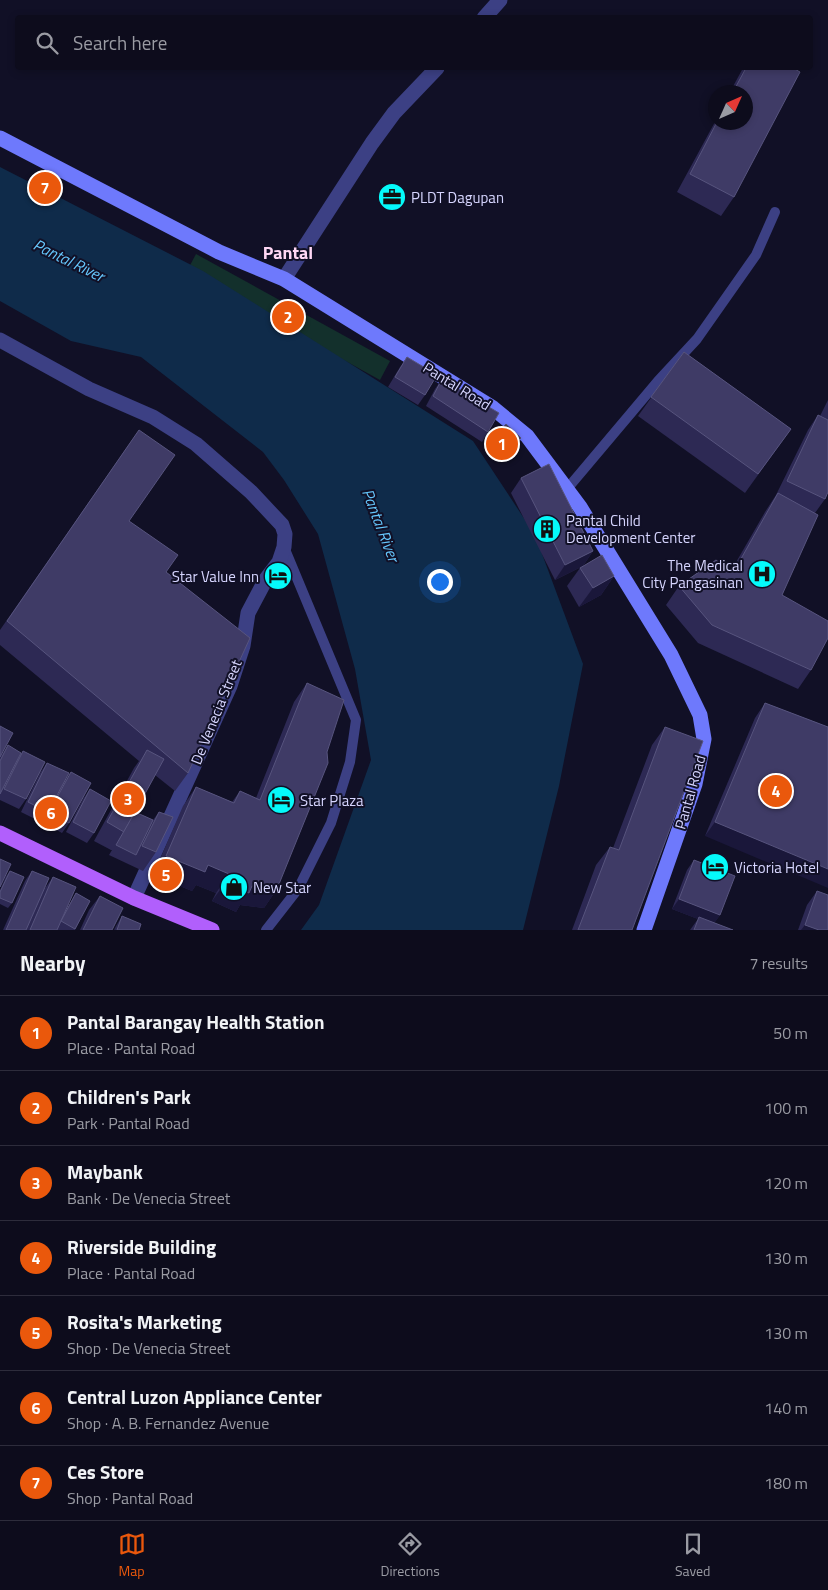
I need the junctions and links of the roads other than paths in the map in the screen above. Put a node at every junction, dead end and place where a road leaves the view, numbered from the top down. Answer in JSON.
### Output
{"nodes":[{"id":1,"x":500,"y":0,"type":"edge"},
{"id":2,"x":487,"y":15,"type":"edge"},
{"id":3,"x":435,"y":70,"type":"edge"},
{"id":4,"x":0,"y":138,"type":"edge"},
{"id":5,"x":775,"y":212,"type":"dead end"},
{"id":6,"x":284,"y":279,"type":"junction"},
{"id":7,"x":0,"y":340,"type":"edge"},
{"id":8,"x":567,"y":489,"type":"junction"},
{"id":9,"x":284,"y":547,"type":"junction"},
{"id":10,"x":0,"y":833,"type":"edge"},
{"id":11,"x":134,"y":898,"type":"junction"},
{"id":12,"x":212,"y":930,"type":"edge"},
{"id":13,"x":266,"y":930,"type":"edge"},
{"id":14,"x":644,"y":930,"type":"edge"}],
"edges":[{"from":1,"to":2,"type":"street"},
{"from":3,"to":6,"type":"street"},
{"from":4,"to":6,"type":"street","name":"Pantal Road"},
{"from":5,"to":8,"type":"lane"},
{"from":6,"to":8,"type":"street","name":"Pantal Road"},
{"from":7,"to":9,"type":"street"},
{"from":8,"to":14,"type":"street","name":"Pantal Road"},
{"from":9,"to":11,"type":"street","name":"De Venecia Street"},
{"from":9,"to":13,"type":"lane"},
{"from":10,"to":11,"type":"main road"},
{"from":11,"to":12,"type":"main road"}]}
